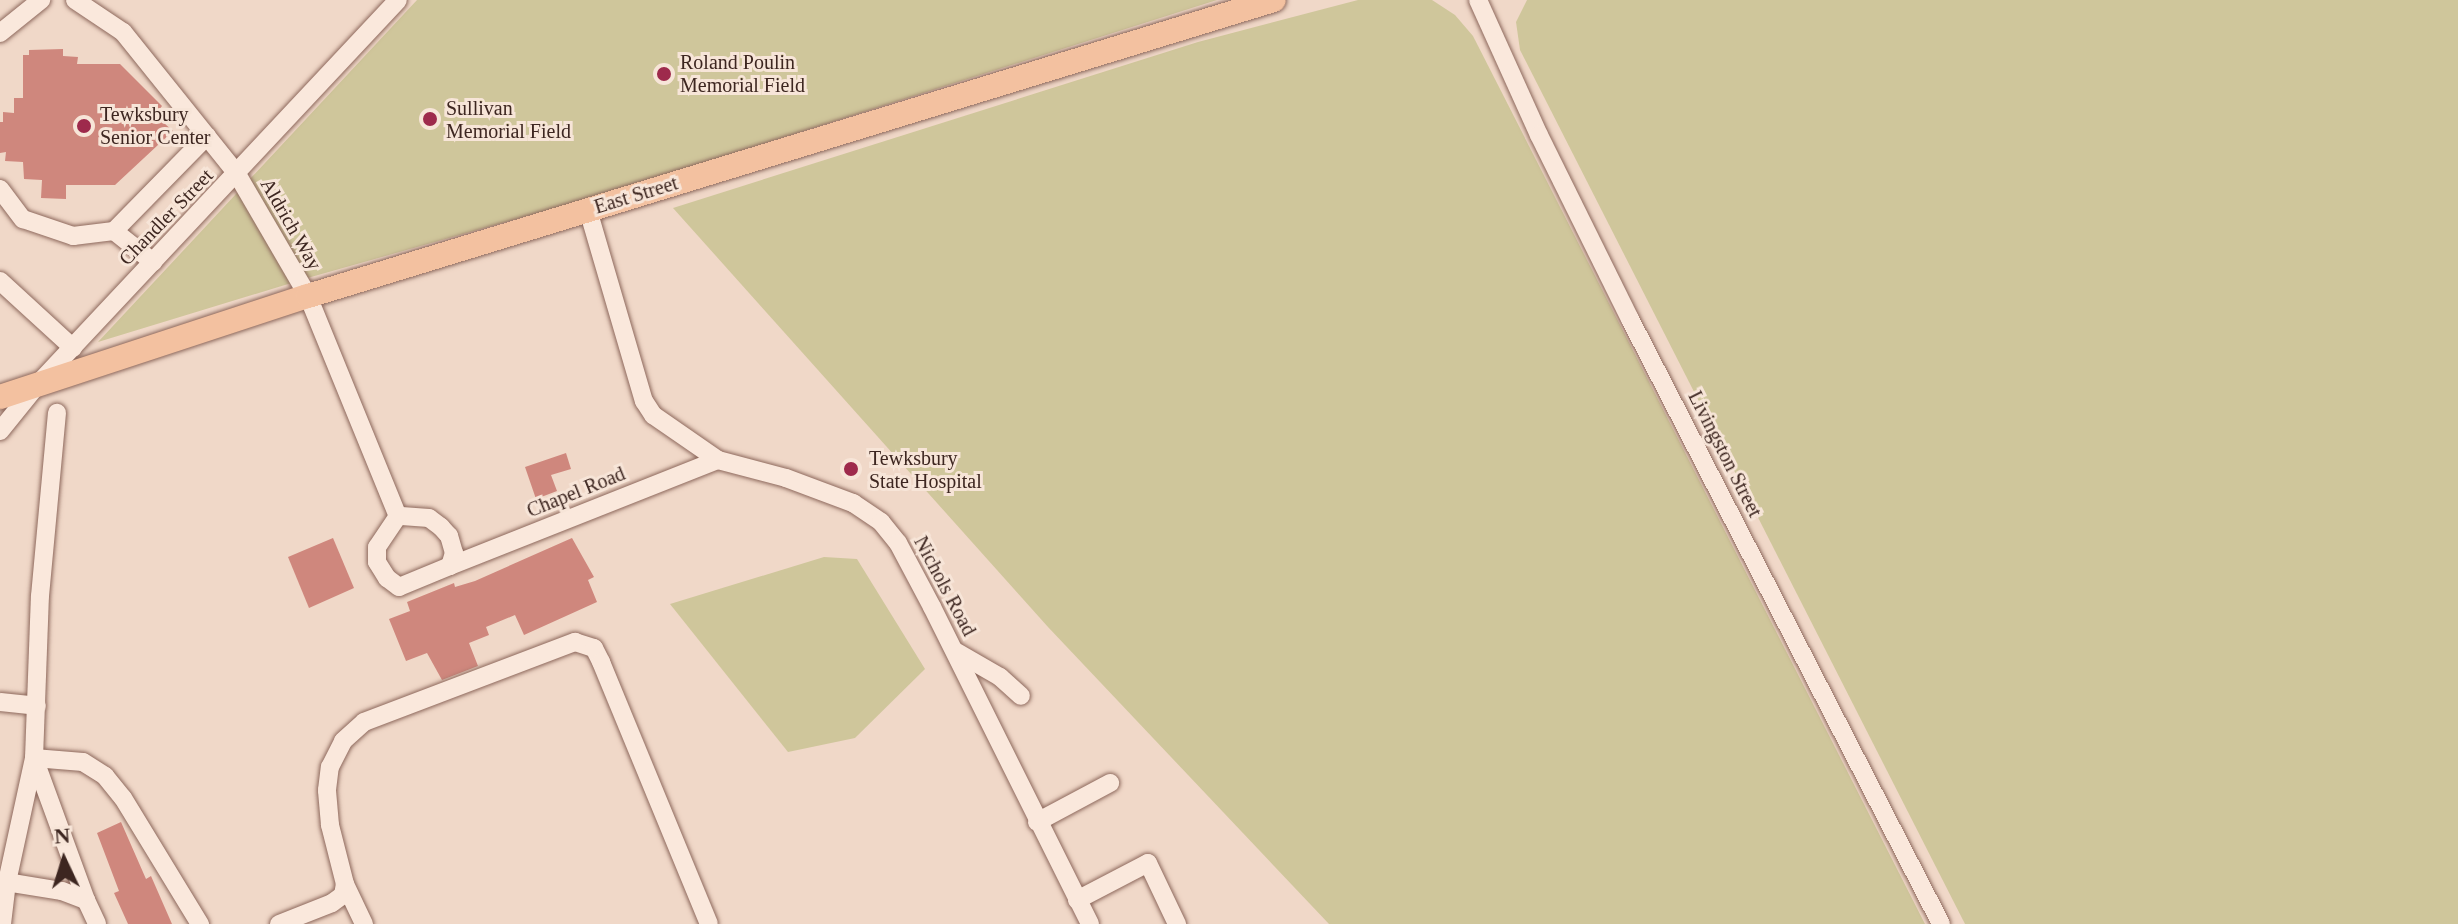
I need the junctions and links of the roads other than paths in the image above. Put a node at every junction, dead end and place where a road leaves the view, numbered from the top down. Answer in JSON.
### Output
{"nodes":[{"id":1,"x":41,"y":0,"type":"edge"},
{"id":2,"x":75,"y":0,"type":"edge"},
{"id":3,"x":398,"y":0,"type":"edge"},
{"id":4,"x":1274,"y":0,"type":"edge"},
{"id":5,"x":1478,"y":0,"type":"edge"},
{"id":6,"x":0,"y":33,"type":"edge"},
{"id":7,"x":207,"y":136,"type":"junction"},
{"id":8,"x":237,"y":174,"type":"junction"},
{"id":9,"x":0,"y":189,"type":"edge"},
{"id":10,"x":588,"y":210,"type":"junction"},
{"id":11,"x":114,"y":231,"type":"junction"},
{"id":12,"x":153,"y":262,"type":"junction"},
{"id":13,"x":0,"y":281,"type":"edge"},
{"id":14,"x":308,"y":296,"type":"junction"},
{"id":15,"x":73,"y":348,"type":"junction"},
{"id":16,"x":38,"y":384,"type":"junction"},
{"id":17,"x":0,"y":397,"type":"edge"},
{"id":18,"x":57,"y":413,"type":"dead end"},
{"id":19,"x":0,"y":431,"type":"edge"},
{"id":20,"x":718,"y":460,"type":"junction"},
{"id":21,"x":398,"y":516,"type":"junction"},
{"id":22,"x":450,"y":566,"type":"junction"},
{"id":23,"x":955,"y":651,"type":"junction"},
{"id":24,"x":1021,"y":696,"type":"dead end"},
{"id":25,"x":0,"y":702,"type":"edge"},
{"id":26,"x":37,"y":706,"type":"junction"},
{"id":27,"x":34,"y":758,"type":"junction"},
{"id":28,"x":1110,"y":783,"type":"dead end"},
{"id":29,"x":1037,"y":822,"type":"junction"},
{"id":30,"x":4,"y":882,"type":"edge"},
{"id":31,"x":345,"y":884,"type":"junction"},
{"id":32,"x":86,"y":900,"type":"junction"},
{"id":33,"x":1077,"y":900,"type":"junction"},
{"id":34,"x":1083,"y":922,"type":"edge"},
{"id":35,"x":2,"y":924,"type":"edge"},
{"id":36,"x":97,"y":924,"type":"edge"},
{"id":37,"x":200,"y":924,"type":"edge"},
{"id":38,"x":279,"y":924,"type":"edge"},
{"id":39,"x":364,"y":924,"type":"edge"},
{"id":40,"x":709,"y":924,"type":"edge"},
{"id":41,"x":1177,"y":924,"type":"edge"},
{"id":42,"x":1941,"y":924,"type":"edge"}],
"edges":[{"from":1,"to":6,"type":"street"},
{"from":2,"to":7,"type":"street","name":"Aldrich Way"},
{"from":3,"to":8,"type":"street","name":"Chandler Street"},
{"from":4,"to":10,"type":"main road","name":"East Street"},
{"from":5,"to":42,"type":"street","name":"Livingston Street"},
{"from":7,"to":8,"type":"street","name":"Aldrich Way"},
{"from":7,"to":11,"type":"street"},
{"from":8,"to":12,"type":"street","name":"Chandler Street"},
{"from":8,"to":14,"type":"street","name":"Aldrich Way"},
{"from":9,"to":11,"type":"street"},
{"from":10,"to":14,"type":"main road","name":"East Street"},
{"from":10,"to":20,"type":"street","name":"Nichols Road"},
{"from":11,"to":12,"type":"street"},
{"from":12,"to":15,"type":"street","name":"Chandler Street"},
{"from":13,"to":15,"type":"street"},
{"from":14,"to":16,"type":"main road","name":"East Street"},
{"from":14,"to":21,"type":"street"},
{"from":15,"to":16,"type":"street","name":"Chandler Street"},
{"from":16,"to":17,"type":"main road","name":"East Street"},
{"from":16,"to":19,"type":"street","name":"Chandler Street"},
{"from":18,"to":26,"type":"street"},
{"from":20,"to":22,"type":"street","name":"Chapel Road"},
{"from":20,"to":23,"type":"street","name":"Nichols Road"},
{"from":21,"to":22,"type":"street"},
{"from":21,"to":22,"type":"street","name":"Chapel Road"},
{"from":23,"to":24,"type":"street"},
{"from":23,"to":29,"type":"street","name":"Nichols Road"},
{"from":25,"to":26,"type":"street"},
{"from":26,"to":27,"type":"street"},
{"from":27,"to":30,"type":"street"},
{"from":27,"to":32,"type":"street"},
{"from":27,"to":37,"type":"street"},
{"from":28,"to":29,"type":"street"},
{"from":29,"to":33,"type":"street","name":"Nichols Road"},
{"from":30,"to":32,"type":"street"},
{"from":30,"to":35,"type":"street"},
{"from":31,"to":38,"type":"street"},
{"from":31,"to":39,"type":"street"},
{"from":31,"to":40,"type":"street"},
{"from":32,"to":36,"type":"street"},
{"from":33,"to":34,"type":"street","name":"Nichols Road"},
{"from":33,"to":41,"type":"street"}]}
